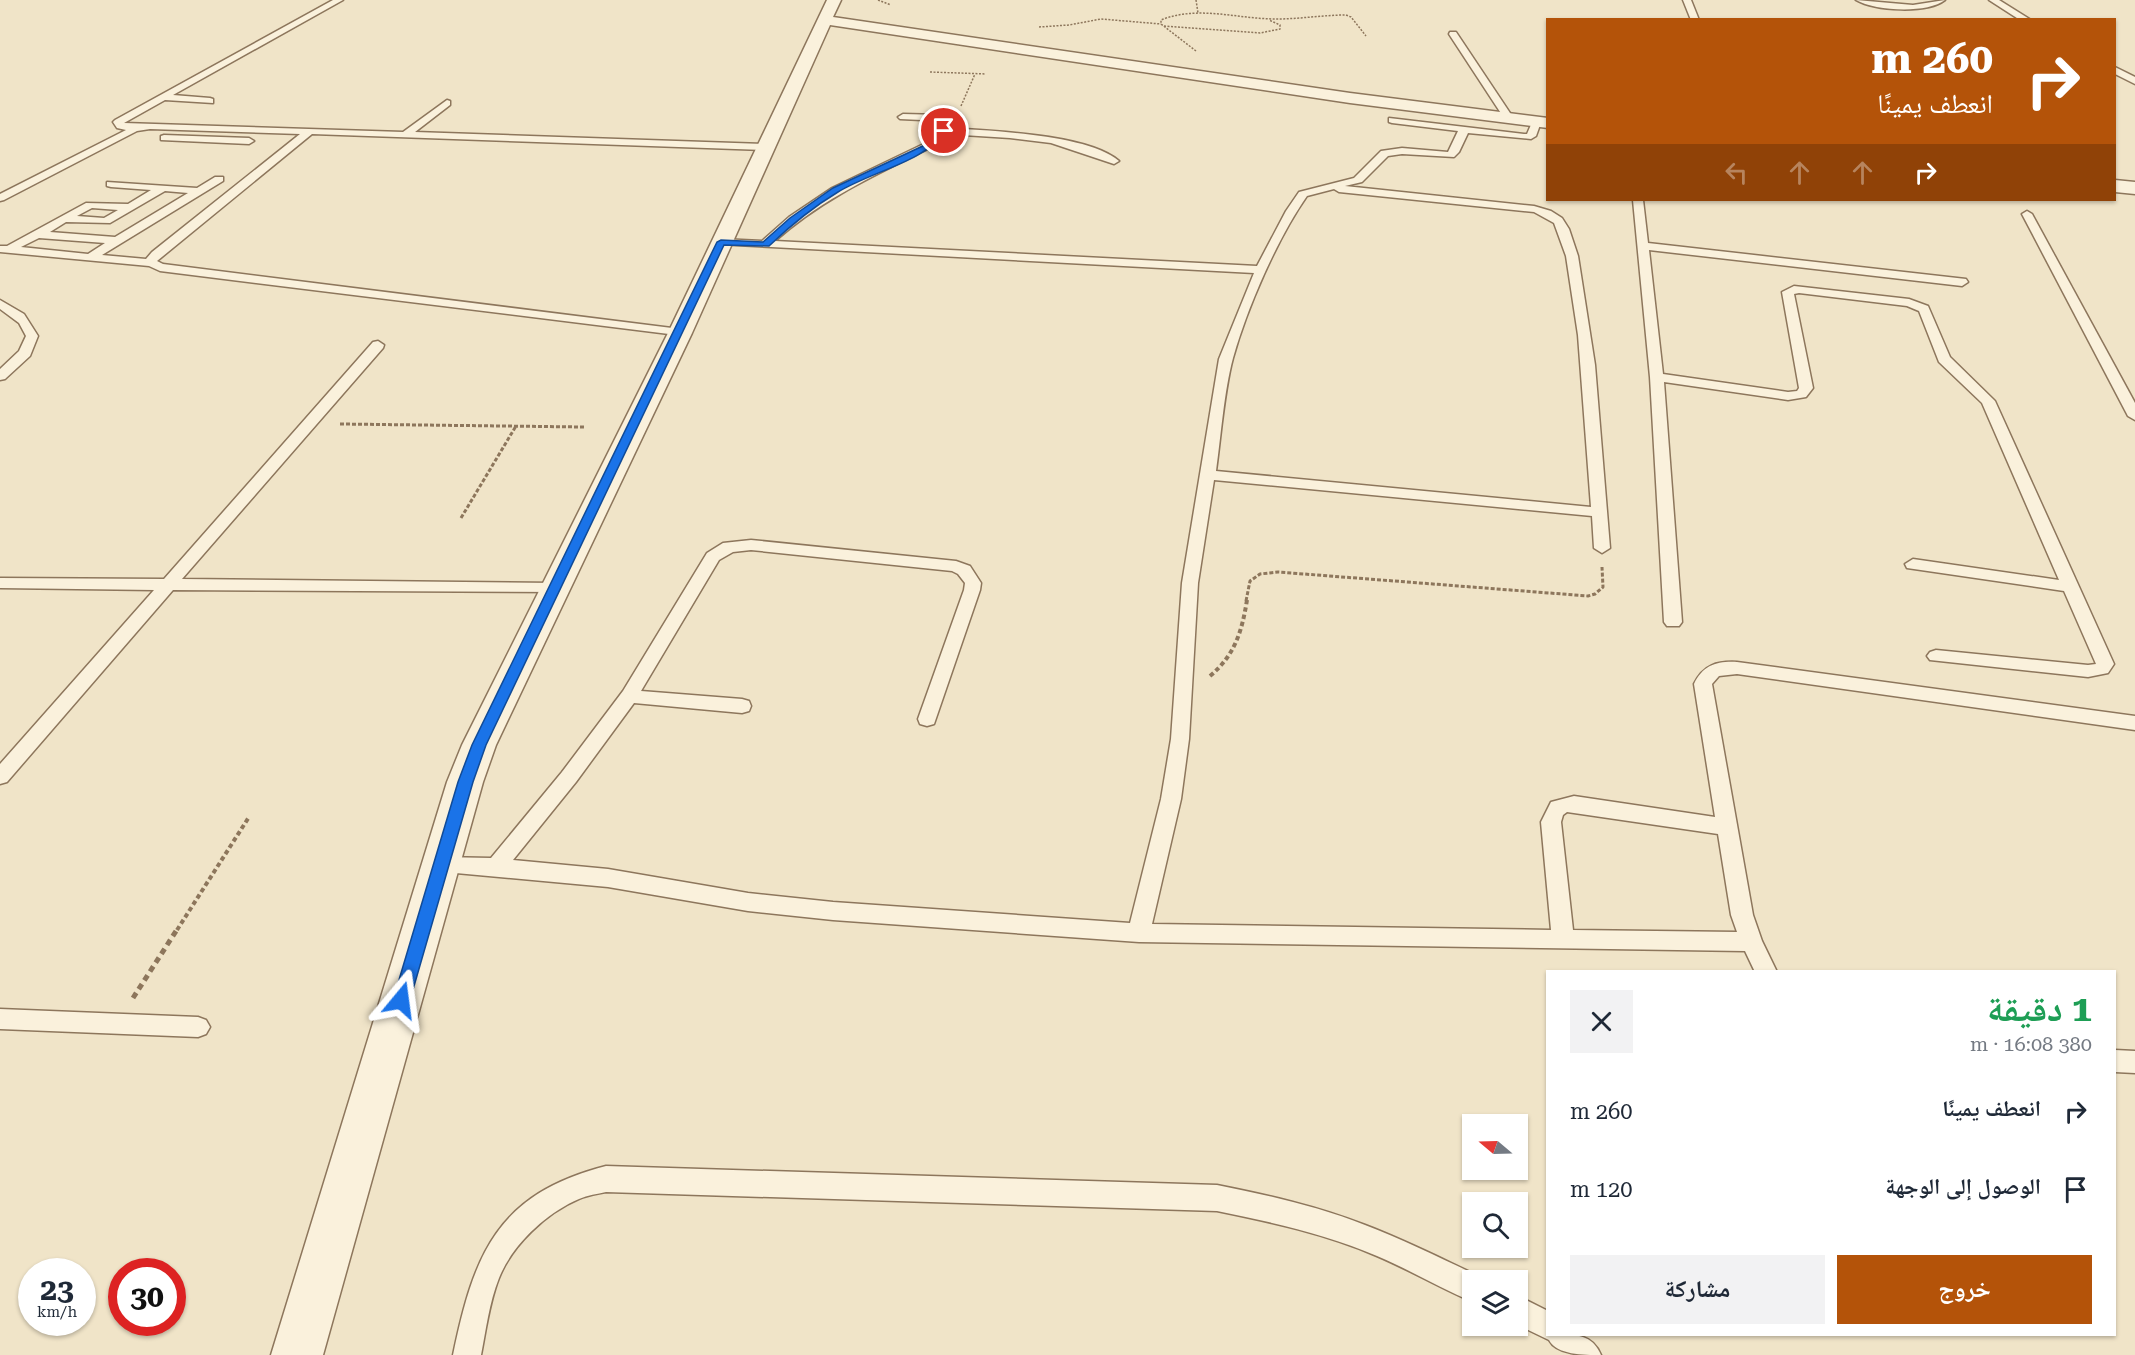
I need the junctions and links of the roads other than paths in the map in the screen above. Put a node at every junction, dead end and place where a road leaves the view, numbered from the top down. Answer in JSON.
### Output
{"nodes":[{"id":1,"x":339,"y":0,"type":"edge"},
{"id":2,"x":1687,"y":0,"type":"edge"},
{"id":3,"x":1860,"y":0,"type":"edge"},
{"id":4,"x":1941,"y":0,"type":"edge"},
{"id":5,"x":1993,"y":0,"type":"edge"},
{"id":6,"x":829,"y":10,"type":"edge"},
{"id":7,"x":1694,"y":18,"type":"edge"},
{"id":8,"x":2024,"y":18,"type":"edge"},
{"id":9,"x":1454,"y":34,"type":"dead end"},
{"id":10,"x":2116,"y":71,"type":"edge"},
{"id":11,"x":2135,"y":81,"type":"edge"},
{"id":12,"x":161,"y":97,"type":"junction"},
{"id":13,"x":210,"y":101,"type":"dead end"},
{"id":14,"x":447,"y":103,"type":"dead end"},
{"id":15,"x":903,"y":117,"type":"dead end"},
{"id":16,"x":1509,"y":119,"type":"junction"},
{"id":17,"x":1392,"y":120,"type":"dead end"},
{"id":18,"x":1542,"y":122,"type":"edge"},
{"id":19,"x":138,"y":128,"type":"junction"},
{"id":20,"x":1464,"y":130,"type":"junction"},
{"id":21,"x":944,"y":131,"type":"junction"},
{"id":22,"x":406,"y":134,"type":"junction"},
{"id":23,"x":164,"y":138,"type":"dead end"},
{"id":24,"x":305,"y":139,"type":"junction"},
{"id":25,"x":766,"y":147,"type":"junction"},
{"id":26,"x":1114,"y":161,"type":"dead end"},
{"id":27,"x":219,"y":179,"type":"dead end"},
{"id":28,"x":111,"y":184,"type":"dead end"},
{"id":29,"x":2116,"y":186,"type":"edge"},
{"id":30,"x":163,"y":188,"type":"junction"},
{"id":31,"x":1326,"y":188,"type":"junction"},
{"id":32,"x":2135,"y":188,"type":"edge"},
{"id":33,"x":199,"y":191,"type":"junction"},
{"id":34,"x":0,"y":198,"type":"edge"},
{"id":35,"x":1638,"y":201,"type":"edge"},
{"id":36,"x":130,"y":207,"type":"junction"},
{"id":37,"x":2027,"y":214,"type":"dead end"},
{"id":38,"x":64,"y":219,"type":"junction"},
{"id":39,"x":37,"y":234,"type":"junction"},
{"id":40,"x":117,"y":241,"type":"junction"},
{"id":41,"x":721,"y":242,"type":"junction"},
{"id":42,"x":765,"y":244,"type":"junction"},
{"id":43,"x":1643,"y":246,"type":"junction"},
{"id":44,"x":4,"y":249,"type":"edge"},
{"id":45,"x":91,"y":257,"type":"junction"},
{"id":46,"x":152,"y":263,"type":"junction"},
{"id":47,"x":1261,"y":270,"type":"junction"},
{"id":48,"x":1962,"y":282,"type":"dead end"},
{"id":49,"x":0,"y":304,"type":"edge"},
{"id":50,"x":680,"y":333,"type":"junction"},
{"id":51,"x":378,"y":345,"type":"dead end"},
{"id":52,"x":0,"y":376,"type":"edge"},
{"id":53,"x":1657,"y":377,"type":"junction"},
{"id":54,"x":2135,"y":416,"type":"edge"},
{"id":55,"x":1207,"y":475,"type":"junction"},
{"id":56,"x":1599,"y":512,"type":"junction"},
{"id":57,"x":1602,"y":548,"type":"road end"},
{"id":58,"x":1914,"y":564,"type":"dead end"},
{"id":59,"x":0,"y":583,"type":"edge"},
{"id":60,"x":167,"y":586,"type":"junction"},
{"id":61,"x":2072,"y":587,"type":"junction"},
{"id":62,"x":554,"y":588,"type":"junction"},
{"id":63,"x":1673,"y":622,"type":"dead end"},
{"id":64,"x":1936,"y":656,"type":"dead end"},
{"id":65,"x":628,"y":696,"type":"junction"},
{"id":66,"x":742,"y":706,"type":"dead end"},
{"id":67,"x":927,"y":718,"type":"dead end"},
{"id":68,"x":2135,"y":723,"type":"edge"},
{"id":69,"x":0,"y":777,"type":"edge"},
{"id":70,"x":1727,"y":827,"type":"junction"},
{"id":71,"x":441,"y":865,"type":"junction"},
{"id":72,"x":496,"y":867,"type":"junction"},
{"id":73,"x":1139,"y":933,"type":"junction"},
{"id":74,"x":1563,"y":940,"type":"junction"},
{"id":75,"x":1751,"y":942,"type":"junction"},
{"id":76,"x":1765,"y":970,"type":"edge"},
{"id":77,"x":0,"y":1018,"type":"edge"},
{"id":78,"x":198,"y":1027,"type":"dead end"},
{"id":79,"x":2116,"y":1061,"type":"edge"},
{"id":80,"x":2135,"y":1062,"type":"edge"},
{"id":81,"x":1462,"y":1283,"type":"edge"},
{"id":82,"x":1528,"y":1315,"type":"edge"},
{"id":83,"x":1546,"y":1325,"type":"edge"},
{"id":84,"x":1562,"y":1336,"type":"edge"},
{"id":85,"x":297,"y":1355,"type":"edge"},
{"id":86,"x":467,"y":1355,"type":"edge"},
{"id":87,"x":1587,"y":1355,"type":"edge"}],
"edges":[{"from":1,"to":12,"type":"lane"},
{"from":2,"to":7,"type":"lane"},
{"from":3,"to":4,"type":"lane"},
{"from":5,"to":8,"type":"lane"},
{"from":6,"to":16,"type":"street"},
{"from":6,"to":25,"type":"street"},
{"from":9,"to":16,"type":"lane"},
{"from":10,"to":11,"type":"lane"},
{"from":12,"to":13,"type":"lane"},
{"from":12,"to":19,"type":"lane"},
{"from":14,"to":22,"type":"lane"},
{"from":15,"to":21,"type":"lane"},
{"from":16,"to":18,"type":"street"},
{"from":17,"to":20,"type":"lane"},
{"from":18,"to":20,"type":"lane"},
{"from":19,"to":24,"type":"lane"},
{"from":19,"to":34,"type":"lane"},
{"from":20,"to":31,"type":"lane"},
{"from":21,"to":26,"type":"lane"},
{"from":21,"to":42,"type":"lane"},
{"from":22,"to":24,"type":"lane"},
{"from":22,"to":25,"type":"lane"},
{"from":23,"to":24,"type":"lane"},
{"from":24,"to":46,"type":"lane"},
{"from":25,"to":41,"type":"street"},
{"from":27,"to":33,"type":"lane"},
{"from":28,"to":30,"type":"lane"},
{"from":29,"to":32,"type":"street"},
{"from":30,"to":33,"type":"lane"},
{"from":30,"to":36,"type":"lane"},
{"from":31,"to":47,"type":"lane"},
{"from":31,"to":56,"type":"lane"},
{"from":33,"to":40,"type":"lane"},
{"from":35,"to":43,"type":"lane"},
{"from":36,"to":38,"type":"lane"},
{"from":36,"to":38,"type":"lane"},
{"from":37,"to":54,"type":"lane"},
{"from":38,"to":39,"type":"lane"},
{"from":39,"to":40,"type":"lane"},
{"from":39,"to":44,"type":"lane"},
{"from":40,"to":45,"type":"lane"},
{"from":41,"to":42,"type":"lane"},
{"from":41,"to":50,"type":"street"},
{"from":42,"to":47,"type":"lane"},
{"from":43,"to":48,"type":"lane"},
{"from":43,"to":53,"type":"lane"},
{"from":44,"to":45,"type":"lane"},
{"from":45,"to":46,"type":"lane"},
{"from":46,"to":50,"type":"lane"},
{"from":47,"to":55,"type":"lane"},
{"from":49,"to":52,"type":"lane"},
{"from":50,"to":62,"type":"street"},
{"from":51,"to":60,"type":"lane"},
{"from":53,"to":61,"type":"lane"},
{"from":53,"to":63,"type":"lane"},
{"from":55,"to":56,"type":"lane"},
{"from":55,"to":73,"type":"lane"},
{"from":56,"to":57,"type":"lane"},
{"from":58,"to":61,"type":"lane"},
{"from":59,"to":60,"type":"lane"},
{"from":60,"to":62,"type":"lane"},
{"from":60,"to":69,"type":"lane"},
{"from":61,"to":64,"type":"lane"},
{"from":62,"to":71,"type":"street"},
{"from":65,"to":66,"type":"lane"},
{"from":65,"to":67,"type":"lane"},
{"from":65,"to":72,"type":"lane"},
{"from":68,"to":70,"type":"lane"},
{"from":70,"to":74,"type":"lane"},
{"from":70,"to":75,"type":"lane"},
{"from":71,"to":72,"type":"lane"},
{"from":71,"to":85,"type":"street"},
{"from":72,"to":73,"type":"lane"},
{"from":73,"to":74,"type":"lane"},
{"from":74,"to":75,"type":"lane"},
{"from":75,"to":76,"type":"lane"},
{"from":77,"to":78,"type":"lane"},
{"from":79,"to":80,"type":"lane"},
{"from":81,"to":86,"type":"lane"},
{"from":82,"to":83,"type":"lane"},
{"from":84,"to":87,"type":"lane"}]}
